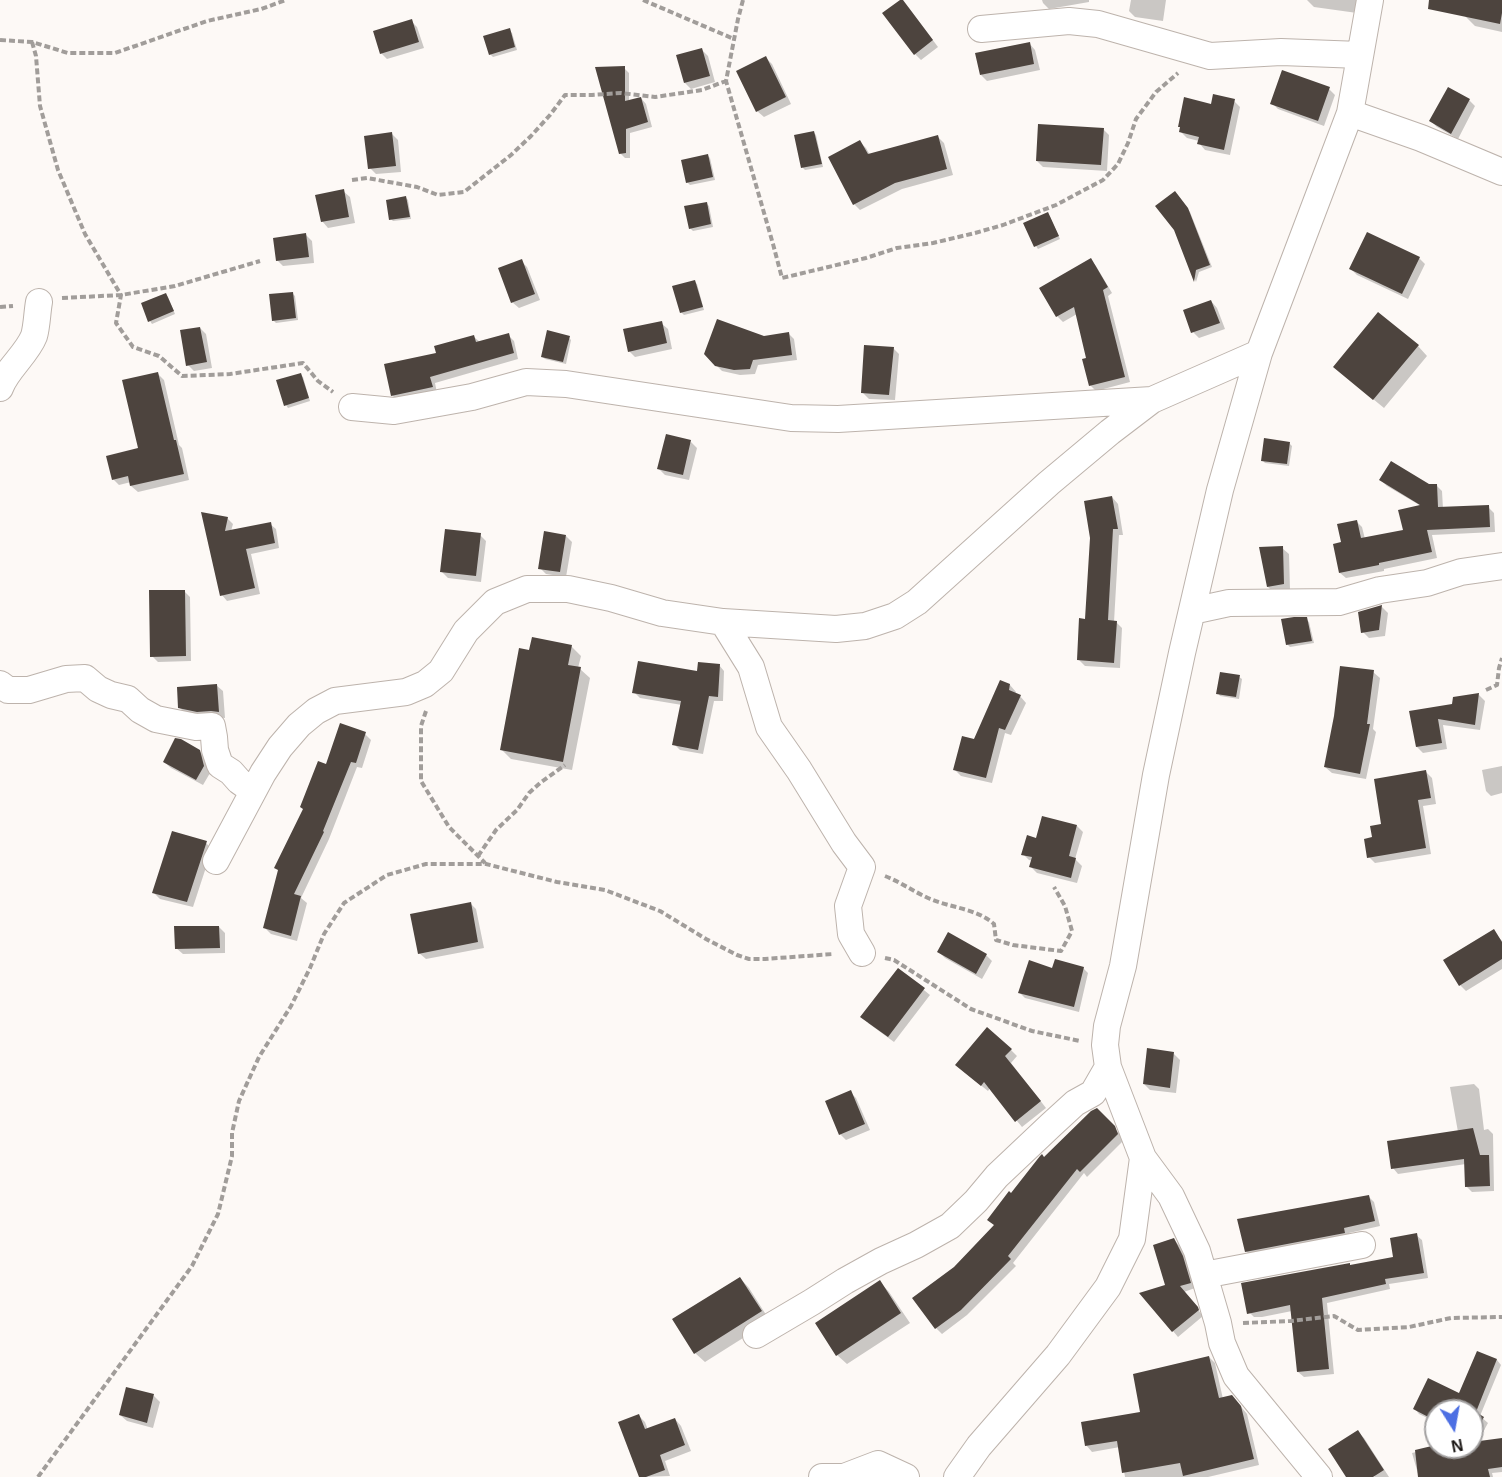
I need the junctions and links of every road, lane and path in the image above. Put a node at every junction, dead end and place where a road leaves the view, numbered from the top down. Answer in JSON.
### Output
{"nodes":[{"id":1,"x":286,"y":0,"type":"edge"},
{"id":2,"x":643,"y":0,"type":"edge"},
{"id":3,"x":743,"y":0,"type":"edge"},
{"id":4,"x":1370,"y":0,"type":"edge"},
{"id":5,"x":981,"y":29,"type":"dead end"},
{"id":6,"x":734,"y":39,"type":"junction"},
{"id":7,"x":0,"y":40,"type":"edge"},
{"id":8,"x":32,"y":42,"type":"junction"},
{"id":9,"x":1210,"y":56,"type":"junction"},
{"id":10,"x":1360,"y":56,"type":"junction"},
{"id":11,"x":726,"y":81,"type":"junction"},
{"id":12,"x":1350,"y":113,"type":"junction"},
{"id":13,"x":1502,"y":172,"type":"edge"},
{"id":14,"x":352,"y":180,"type":"dead end"},
{"id":15,"x":260,"y":261,"type":"dead end"},
{"id":16,"x":121,"y":295,"type":"junction"},
{"id":17,"x":39,"y":302,"type":"junction"},
{"id":18,"x":0,"y":307,"type":"edge"},
{"id":19,"x":1259,"y":353,"type":"junction"},
{"id":20,"x":0,"y":388,"type":"edge"},
{"id":21,"x":1152,"y":400,"type":"junction"},
{"id":22,"x":352,"y":407,"type":"joint"},
{"id":23,"x":1502,"y":566,"type":"edge"},
{"id":24,"x":1192,"y":611,"type":"junction"},
{"id":25,"x":723,"y":622,"type":"junction"},
{"id":26,"x":1502,"y":658,"type":"edge"},
{"id":27,"x":441,"y":671,"type":"junction"},
{"id":28,"x":0,"y":684,"type":"edge"},
{"id":29,"x":1486,"y":690,"type":"dead end"},
{"id":30,"x":565,"y":765,"type":"dead end"},
{"id":31,"x":254,"y":791,"type":"junction"},
{"id":32,"x":478,"y":856,"type":"junction"},
{"id":33,"x":216,"y":861,"type":"dead end"},
{"id":34,"x":486,"y":864,"type":"junction"},
{"id":35,"x":862,"y":867,"type":"junction"},
{"id":36,"x":1054,"y":888,"type":"dead end"},
{"id":37,"x":862,"y":953,"type":"junction"},
{"id":38,"x":1106,"y":1056,"type":"junction"},
{"id":39,"x":1143,"y":1158,"type":"junction"},
{"id":40,"x":1362,"y":1245,"type":"dead end"},
{"id":41,"x":1204,"y":1275,"type":"junction"},
{"id":42,"x":1502,"y":1317,"type":"edge"},
{"id":43,"x":1218,"y":1323,"type":"junction"},
{"id":44,"x":756,"y":1335,"type":"dead end"},
{"id":45,"x":38,"y":1477,"type":"edge"},
{"id":46,"x":822,"y":1477,"type":"edge"},
{"id":47,"x":906,"y":1477,"type":"edge"},
{"id":48,"x":957,"y":1477,"type":"edge"},
{"id":49,"x":1319,"y":1477,"type":"edge"}],
"edges":[{"from":1,"to":8,"type":"path"},
{"from":2,"to":6,"type":"path"},
{"from":3,"to":6,"type":"path"},
{"from":4,"to":10,"type":"street"},
{"from":5,"to":9,"type":"street"},
{"from":6,"to":11,"type":"path"},
{"from":7,"to":8,"type":"path"},
{"from":8,"to":16,"type":"path"},
{"from":9,"to":10,"type":"street"},
{"from":9,"to":11,"type":"path"},
{"from":10,"to":12,"type":"street"},
{"from":11,"to":14,"type":"path"},
{"from":12,"to":13,"type":"street"},
{"from":12,"to":19,"type":"street"},
{"from":15,"to":16,"type":"path"},
{"from":16,"to":17,"type":"path"},
{"from":16,"to":22,"type":"path"},
{"from":17,"to":18,"type":"path"},
{"from":17,"to":20,"type":"street"},
{"from":19,"to":21,"type":"street"},
{"from":19,"to":24,"type":"street"},
{"from":21,"to":22,"type":"street"},
{"from":21,"to":25,"type":"street"},
{"from":23,"to":24,"type":"street"},
{"from":24,"to":38,"type":"street"},
{"from":25,"to":27,"type":"street"},
{"from":25,"to":35,"type":"street"},
{"from":26,"to":29,"type":"path"},
{"from":27,"to":31,"type":"street"},
{"from":27,"to":32,"type":"path"},
{"from":28,"to":31,"type":"street"},
{"from":30,"to":32,"type":"path"},
{"from":31,"to":33,"type":"street"},
{"from":32,"to":34,"type":"path"},
{"from":34,"to":37,"type":"path"},
{"from":34,"to":45,"type":"path"},
{"from":35,"to":36,"type":"path"},
{"from":35,"to":37,"type":"street"},
{"from":37,"to":38,"type":"path"},
{"from":38,"to":39,"type":"street"},
{"from":38,"to":44,"type":"street"},
{"from":39,"to":41,"type":"street"},
{"from":39,"to":48,"type":"street"},
{"from":40,"to":41,"type":"street"},
{"from":41,"to":43,"type":"street"},
{"from":42,"to":43,"type":"path"},
{"from":43,"to":49,"type":"street"},
{"from":46,"to":47,"type":"street"}]}
